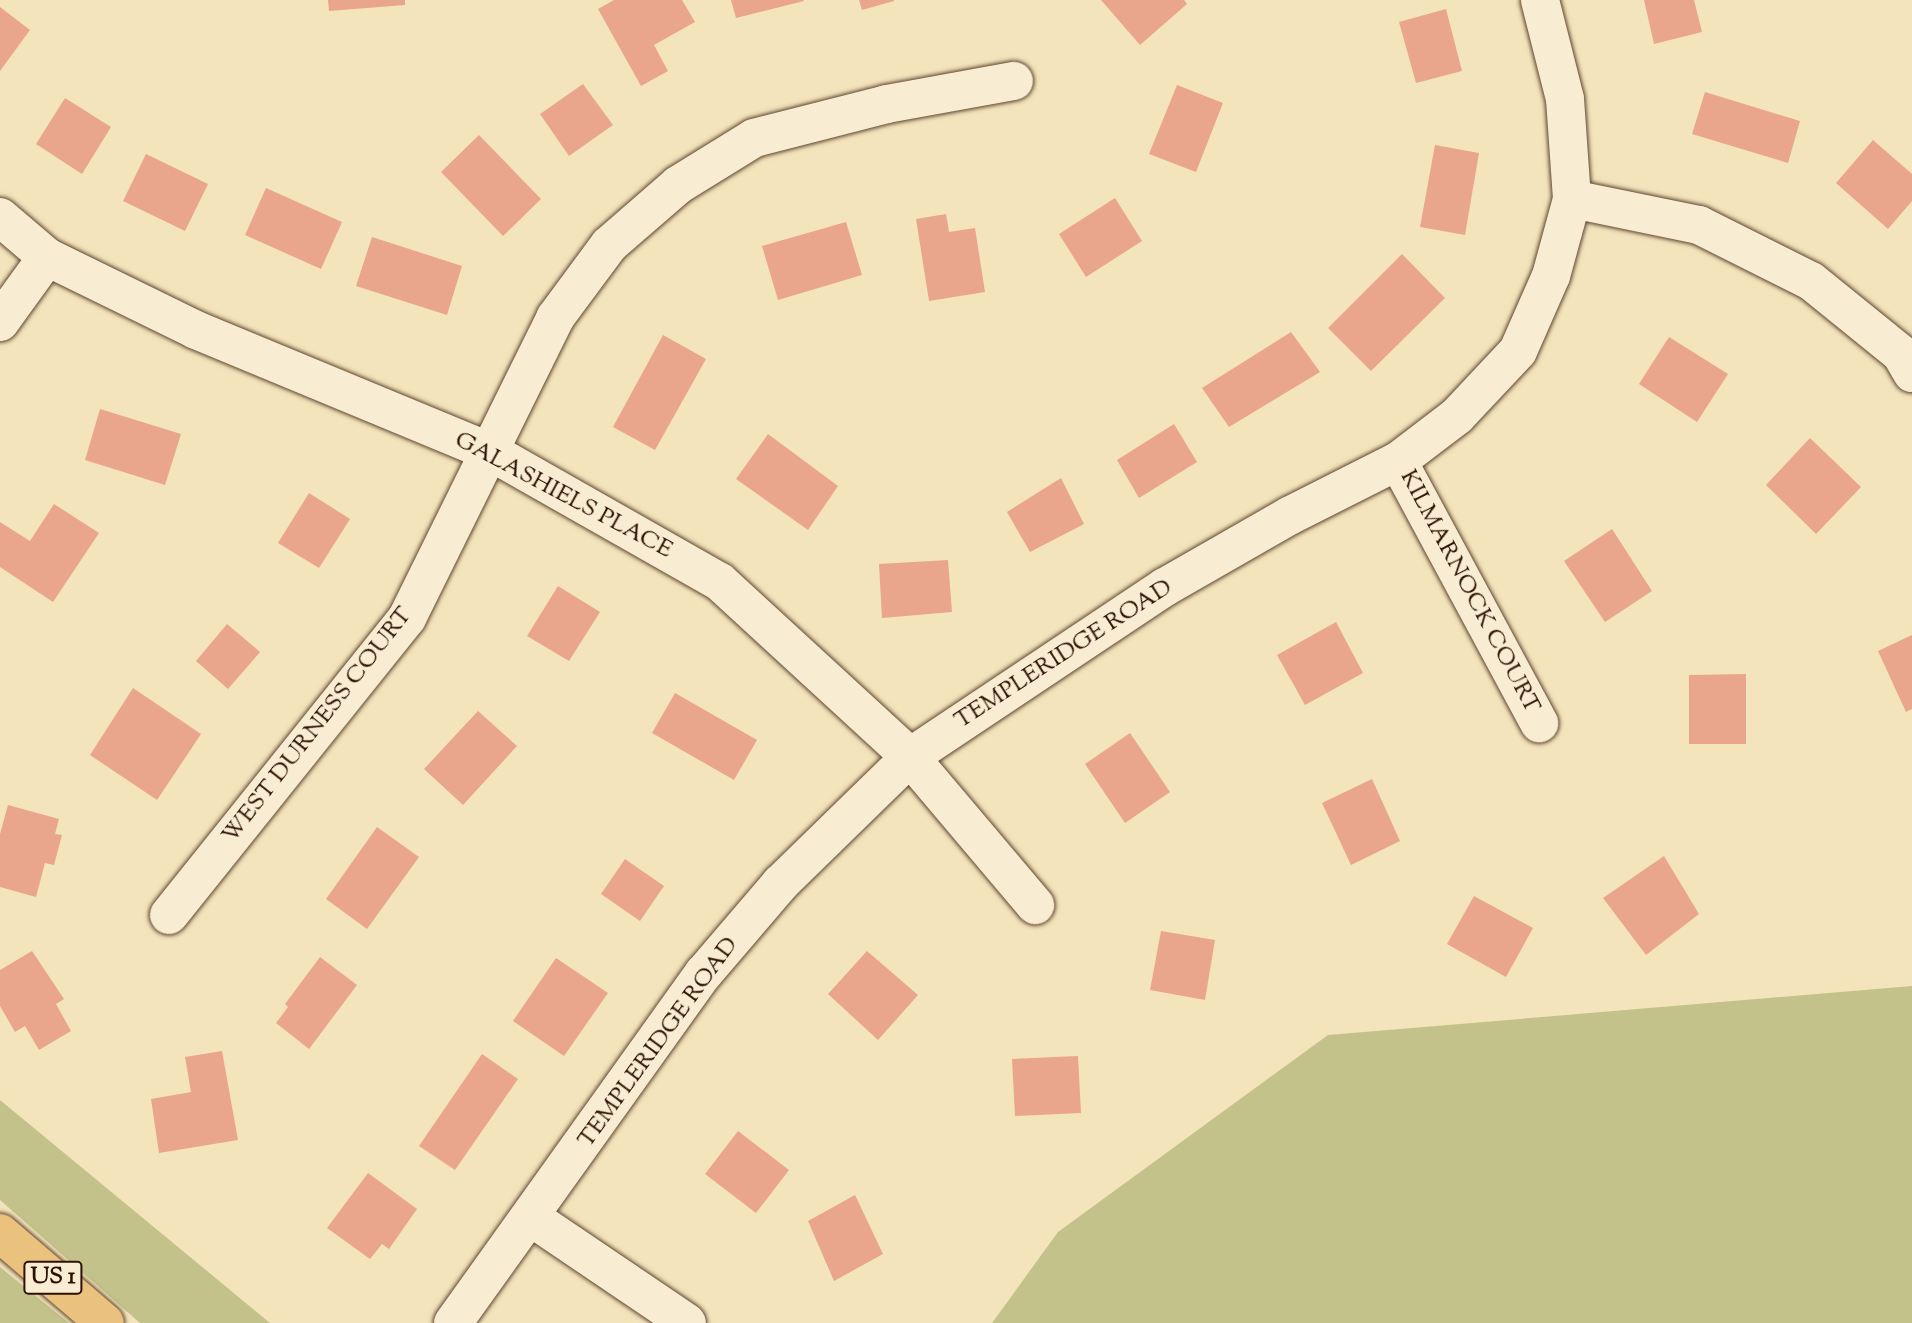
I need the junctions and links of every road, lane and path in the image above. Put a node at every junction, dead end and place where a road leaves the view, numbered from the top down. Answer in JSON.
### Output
{"nodes":[{"id":1,"x":1540,"y":0,"type":"edge"},
{"id":2,"x":1014,"y":80,"type":"dead end"},
{"id":3,"x":1572,"y":199,"type":"junction"},
{"id":4,"x":0,"y":217,"type":"edge"},
{"id":5,"x":47,"y":257,"type":"junction"},
{"id":6,"x":0,"y":322,"type":"edge"},
{"id":7,"x":1908,"y":357,"type":"edge"},
{"id":8,"x":491,"y":452,"type":"junction"},
{"id":9,"x":1398,"y":461,"type":"junction"},
{"id":10,"x":1539,"y":723,"type":"dead end"},
{"id":11,"x":910,"y":757,"type":"junction"},
{"id":12,"x":1035,"y":905,"type":"dead end"},
{"id":13,"x":169,"y":915,"type":"dead end"},
{"id":14,"x":532,"y":1218,"type":"junction"},
{"id":15,"x":0,"y":1233,"type":"edge"},
{"id":16,"x":105,"y":1323,"type":"edge"},
{"id":17,"x":453,"y":1323,"type":"edge"},
{"id":18,"x":687,"y":1323,"type":"edge"}],
"edges":[{"from":1,"to":3,"type":"street","name":"TEMPLERIDGE ROAD"},
{"from":2,"to":8,"type":"street","name":"WEST DURNESS COURT"},
{"from":3,"to":7,"type":"street"},
{"from":3,"to":9,"type":"street","name":"TEMPLERIDGE ROAD"},
{"from":4,"to":5,"type":"street","name":"GALASHIELS PLACE"},
{"from":5,"to":6,"type":"street"},
{"from":5,"to":8,"type":"street","name":"GALASHIELS PLACE"},
{"from":8,"to":11,"type":"street","name":"GALASHIELS PLACE"},
{"from":8,"to":13,"type":"street","name":"WEST DURNESS COURT"},
{"from":9,"to":10,"type":"street","name":"KILMARNOCK COURT"},
{"from":9,"to":11,"type":"street","name":"TEMPLERIDGE ROAD"},
{"from":11,"to":12,"type":"street","name":"GALASHIELS PLACE"},
{"from":11,"to":14,"type":"street","name":"TEMPLERIDGE ROAD"},
{"from":14,"to":17,"type":"street","name":"TEMPLERIDGE ROAD"},
{"from":14,"to":18,"type":"street"},
{"from":15,"to":16,"type":"highway","number":"US 1"}]}
